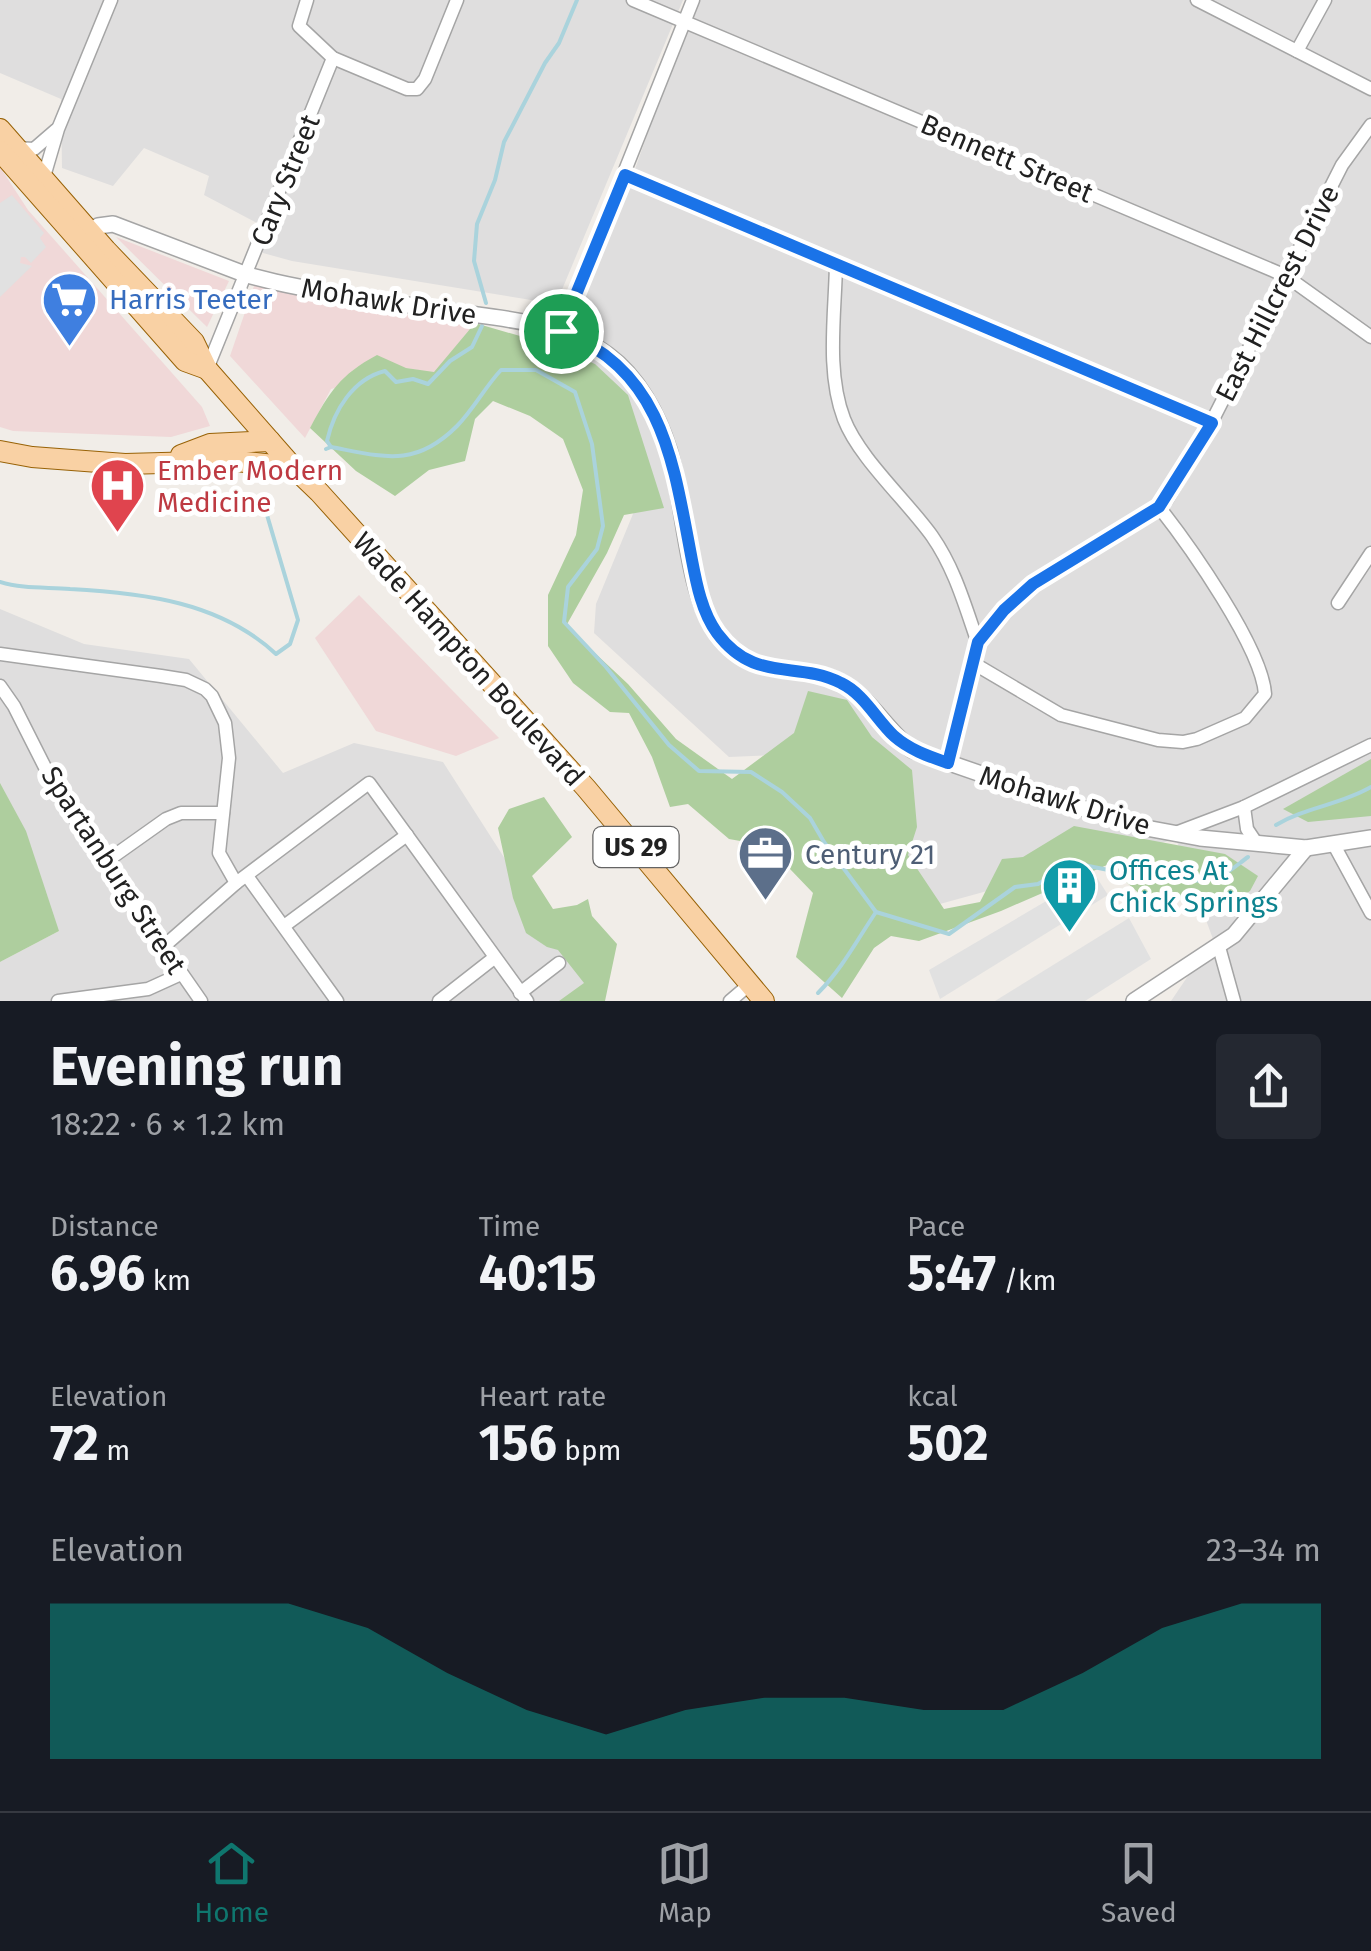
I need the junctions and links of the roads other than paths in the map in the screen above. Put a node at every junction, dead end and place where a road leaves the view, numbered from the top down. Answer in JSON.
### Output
{"nodes":[{"id":1,"x":111,"y":0,"type":"edge"},
{"id":2,"x":308,"y":0,"type":"edge"},
{"id":3,"x":457,"y":0,"type":"edge"},
{"id":4,"x":632,"y":0,"type":"edge"},
{"id":5,"x":693,"y":0,"type":"edge"},
{"id":6,"x":1197,"y":0,"type":"edge"},
{"id":7,"x":1325,"y":0,"type":"edge"},
{"id":8,"x":684,"y":22,"type":"junction"},
{"id":9,"x":1297,"y":51,"type":"junction"},
{"id":10,"x":333,"y":58,"type":"junction"},
{"id":11,"x":1371,"y":90,"type":"edge"},
{"id":12,"x":1371,"y":125,"type":"edge"},
{"id":13,"x":58,"y":128,"type":"junction"},
{"id":14,"x":0,"y":129,"type":"edge"},
{"id":15,"x":1366,"y":135,"type":"edge"},
{"id":16,"x":8,"y":150,"type":"edge"},
{"id":17,"x":625,"y":175,"type":"junction"},
{"id":18,"x":43,"y":180,"type":"junction"},
{"id":19,"x":84,"y":237,"type":"junction"},
{"id":20,"x":836,"y":266,"type":"junction"},
{"id":21,"x":247,"y":275,"type":"junction"},
{"id":22,"x":1286,"y":276,"type":"junction"},
{"id":23,"x":561,"y":331,"type":"junction"},
{"id":24,"x":1371,"y":337,"type":"edge"},
{"id":25,"x":207,"y":369,"type":"junction"},
{"id":26,"x":1212,"y":423,"type":"junction"},
{"id":27,"x":270,"y":441,"type":"junction"},
{"id":28,"x":0,"y":451,"type":"edge"},
{"id":29,"x":165,"y":462,"type":"junction"},
{"id":30,"x":293,"y":467,"type":"junction"},
{"id":31,"x":1159,"y":507,"type":"junction"},
{"id":32,"x":1371,"y":554,"type":"edge"},
{"id":33,"x":1338,"y":603,"type":"dead end"},
{"id":34,"x":978,"y":642,"type":"junction"},
{"id":35,"x":0,"y":654,"type":"edge"},
{"id":36,"x":973,"y":663,"type":"junction"},
{"id":37,"x":0,"y":686,"type":"edge"},
{"id":38,"x":1371,"y":746,"type":"edge"},
{"id":39,"x":948,"y":763,"type":"junction"},
{"id":40,"x":1244,"y":807,"type":"junction"},
{"id":41,"x":223,"y":812,"type":"junction"},
{"id":42,"x":1178,"y":832,"type":"junction"},
{"id":43,"x":406,"y":835,"type":"junction"},
{"id":44,"x":1371,"y":838,"type":"edge"},
{"id":45,"x":1257,"y":844,"type":"junction"},
{"id":46,"x":1334,"y":846,"type":"junction"},
{"id":47,"x":1306,"y":848,"type":"junction"},
{"id":48,"x":104,"y":863,"type":"junction"},
{"id":49,"x":242,"y":880,"type":"junction"},
{"id":50,"x":1371,"y":913,"type":"edge"},
{"id":51,"x":284,"y":926,"type":"junction"},
{"id":52,"x":163,"y":946,"type":"junction"},
{"id":53,"x":1219,"y":948,"type":"junction"},
{"id":54,"x":494,"y":958,"type":"junction"},
{"id":55,"x":559,"y":963,"type":"dead end"},
{"id":56,"x":181,"y":974,"type":"junction"},
{"id":57,"x":750,"y":984,"type":"junction"},
{"id":58,"x":524,"y":997,"type":"edge"},
{"id":59,"x":58,"y":1001,"type":"edge"},
{"id":60,"x":200,"y":1001,"type":"edge"},
{"id":61,"x":337,"y":1001,"type":"edge"},
{"id":62,"x":439,"y":1001,"type":"edge"},
{"id":63,"x":730,"y":1001,"type":"edge"},
{"id":64,"x":764,"y":1001,"type":"edge"},
{"id":65,"x":1134,"y":1001,"type":"edge"},
{"id":66,"x":1234,"y":1001,"type":"edge"}],
"edges":[{"from":1,"to":13,"type":"street"},
{"from":2,"to":10,"type":"street"},
{"from":3,"to":10,"type":"street"},
{"from":4,"to":8,"type":"street","name":"Bennett Street"},
{"from":5,"to":8,"type":"street"},
{"from":6,"to":9,"type":"street"},
{"from":7,"to":9,"type":"street"},
{"from":8,"to":17,"type":"street"},
{"from":8,"to":22,"type":"street","name":"Bennett Street"},
{"from":9,"to":11,"type":"street"},
{"from":10,"to":21,"type":"street","name":"Cary Street"},
{"from":12,"to":15,"type":"street","name":"East Hillcrest Drive"},
{"from":13,"to":16,"type":"street"},
{"from":13,"to":18,"type":"street"},
{"from":14,"to":16,"type":"main road","name":"Wade Hampton Boulevard"},
{"from":15,"to":22,"type":"street","name":"East Hillcrest Drive"},
{"from":16,"to":18,"type":"main road","name":"Wade Hampton Boulevard"},
{"from":16,"to":19,"type":"main road","name":"Wade Hampton Boulevard"},
{"from":17,"to":20,"type":"street"},
{"from":17,"to":23,"type":"street"},
{"from":18,"to":19,"type":"main road","name":"Wade Hampton Boulevard"},
{"from":19,"to":21,"type":"street","name":"Mohawk Drive"},
{"from":19,"to":25,"type":"main road","name":"Wade Hampton Boulevard"},
{"from":20,"to":26,"type":"street"},
{"from":20,"to":34,"type":"street"},
{"from":21,"to":23,"type":"street","name":"Mohawk Drive"},
{"from":21,"to":25,"type":"street","name":"Cary Street"},
{"from":22,"to":24,"type":"street","name":"Bennett Street"},
{"from":22,"to":26,"type":"street","name":"East Hillcrest Drive"},
{"from":23,"to":39,"type":"street","name":"Mohawk Drive"},
{"from":25,"to":27,"type":"main road","name":"Wade Hampton Boulevard"},
{"from":26,"to":31,"type":"street","name":"East Hillcrest Drive"},
{"from":27,"to":29,"type":"main road"},
{"from":27,"to":30,"type":"main road","name":"Wade Hampton Boulevard"},
{"from":28,"to":29,"type":"main road"},
{"from":29,"to":30,"type":"main road"},
{"from":30,"to":57,"type":"main road","name":"Wade Hampton Boulevard","number":"US 29"},
{"from":31,"to":34,"type":"street","name":"East Hillcrest Drive"},
{"from":31,"to":36,"type":"street"},
{"from":32,"to":33,"type":"street"},
{"from":34,"to":36,"type":"street","name":"East Hillcrest Drive"},
{"from":35,"to":41,"type":"street"},
{"from":36,"to":39,"type":"street","name":"East Hillcrest Drive"},
{"from":37,"to":48,"type":"street","name":"Spartanburg Street"},
{"from":38,"to":40,"type":"street","name":"Mohawk Drive"},
{"from":39,"to":42,"type":"street","name":"Mohawk Drive"},
{"from":40,"to":42,"type":"street","name":"Mohawk Drive"},
{"from":40,"to":45,"type":"street"},
{"from":41,"to":48,"type":"street"},
{"from":41,"to":49,"type":"street"},
{"from":42,"to":45,"type":"street","name":"Mohawk Drive"},
{"from":43,"to":49,"type":"street"},
{"from":43,"to":51,"type":"street"},
{"from":43,"to":54,"type":"street"},
{"from":44,"to":46,"type":"street","name":"Mohawk Drive"},
{"from":45,"to":47,"type":"street","name":"Mohawk Drive"},
{"from":46,"to":47,"type":"street","name":"Mohawk Drive"},
{"from":46,"to":50,"type":"street"},
{"from":47,"to":53,"type":"street"},
{"from":48,"to":52,"type":"street","name":"Spartanburg Street"},
{"from":49,"to":51,"type":"street"},
{"from":49,"to":52,"type":"street"},
{"from":51,"to":61,"type":"street"},
{"from":52,"to":56,"type":"street","name":"Spartanburg Street"},
{"from":53,"to":65,"type":"street"},
{"from":53,"to":66,"type":"street"},
{"from":54,"to":58,"type":"street"},
{"from":54,"to":62,"type":"street"},
{"from":55,"to":58,"type":"street"},
{"from":56,"to":59,"type":"street"},
{"from":56,"to":60,"type":"street","name":"Spartanburg Street"},
{"from":57,"to":63,"type":"street"},
{"from":57,"to":64,"type":"main road","name":"Wade Hampton Boulevard","number":"US 29"}]}
